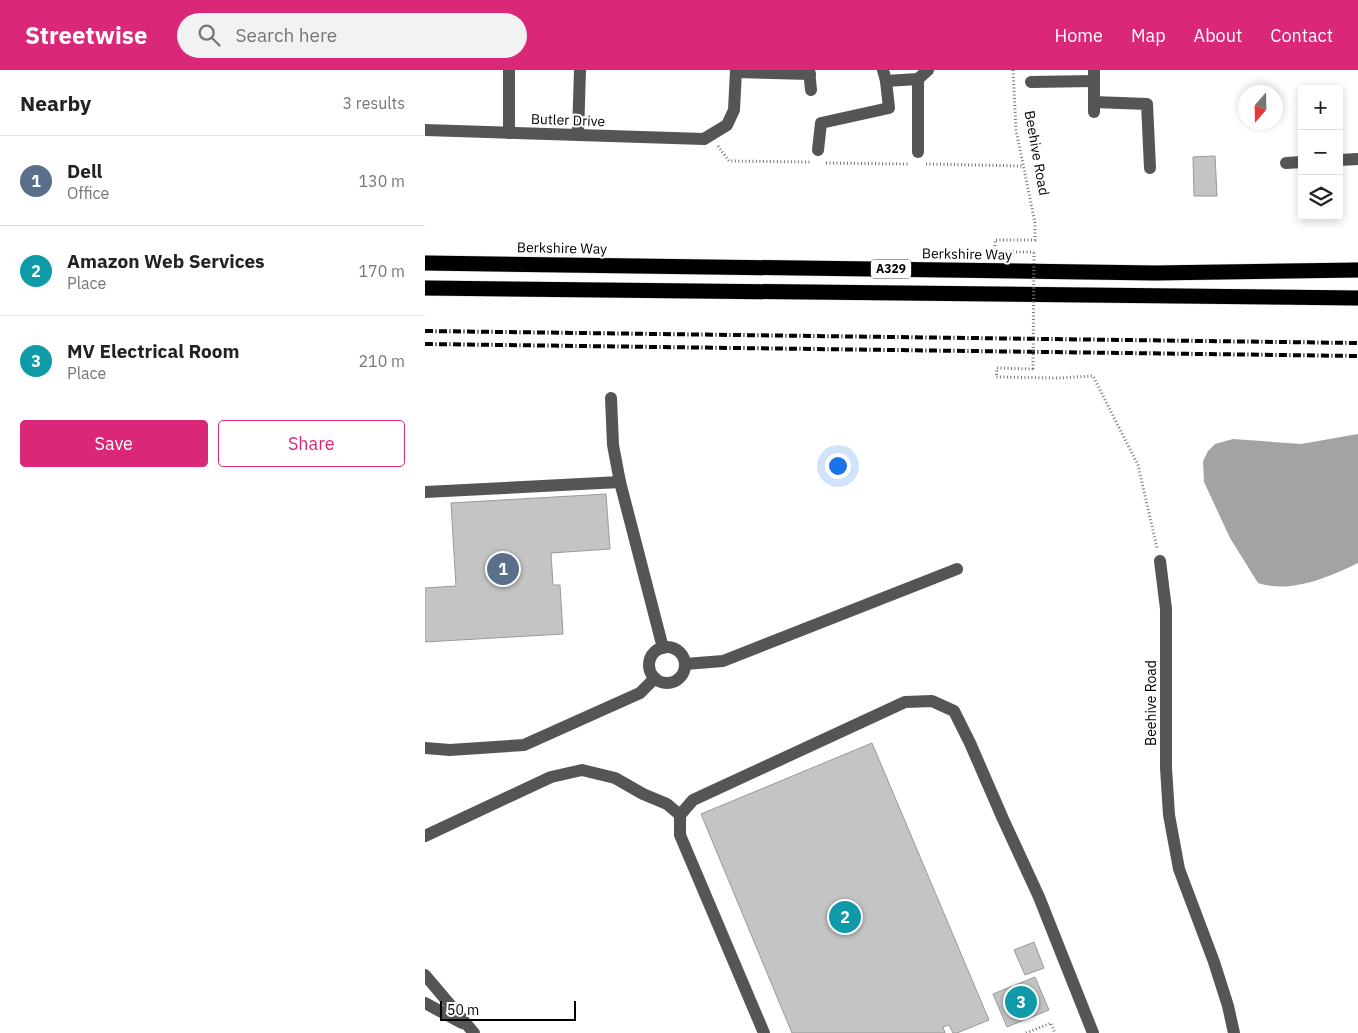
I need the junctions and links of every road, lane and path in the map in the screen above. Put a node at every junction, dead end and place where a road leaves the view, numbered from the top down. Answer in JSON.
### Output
{"nodes":[{"id":1,"x":509,"y":70,"type":"edge"},
{"id":2,"x":580,"y":70,"type":"edge"},
{"id":3,"x":928,"y":70,"type":"edge"},
{"id":4,"x":1013,"y":70,"type":"edge"},
{"id":5,"x":736,"y":71,"type":"edge"},
{"id":6,"x":810,"y":72,"type":"edge"},
{"id":7,"x":885,"y":75,"type":"edge"},
{"id":8,"x":1094,"y":76,"type":"edge"},
{"id":9,"x":918,"y":79,"type":"junction"},
{"id":10,"x":1031,"y":82,"type":"dead end"},
{"id":11,"x":811,"y":90,"type":"dead end"},
{"id":12,"x":425,"y":130,"type":"edge"},
{"id":13,"x":509,"y":133,"type":"junction"},
{"id":14,"x":578,"y":135,"type":"junction"},
{"id":15,"x":713,"y":140,"type":"junction"},
{"id":16,"x":818,"y":150,"type":"dead end"},
{"id":17,"x":918,"y":152,"type":"dead end"},
{"id":18,"x":1358,"y":159,"type":"edge"},
{"id":19,"x":1343,"y":160,"type":"edge"},
{"id":20,"x":1298,"y":162,"type":"edge"},
{"id":21,"x":1286,"y":163,"type":"dead end"},
{"id":22,"x":1023,"y":166,"type":"junction"},
{"id":23,"x":1150,"y":168,"type":"dead end"},
{"id":24,"x":425,"y":263,"type":"edge"},
{"id":25,"x":1358,"y":270,"type":"edge"},
{"id":26,"x":425,"y":288,"type":"edge"},
{"id":27,"x":1358,"y":298,"type":"edge"},
{"id":28,"x":611,"y":398,"type":"dead end"},
{"id":29,"x":619,"y":482,"type":"junction"},
{"id":30,"x":425,"y":492,"type":"edge"},
{"id":31,"x":1160,"y":561,"type":"joint"},
{"id":32,"x":957,"y":569,"type":"dead end"},
{"id":33,"x":663,"y":648,"type":"junction"},
{"id":34,"x":685,"y":664,"type":"junction"},
{"id":35,"x":655,"y":678,"type":"junction"},
{"id":36,"x":425,"y":748,"type":"edge"},
{"id":37,"x":680,"y":815,"type":"junction"},
{"id":38,"x":425,"y":836,"type":"edge"},
{"id":39,"x":425,"y":975,"type":"edge"},
{"id":40,"x":425,"y":1003,"type":"edge"},
{"id":41,"x":472,"y":1030,"type":"edge"},
{"id":42,"x":764,"y":1033,"type":"edge"},
{"id":43,"x":1026,"y":1033,"type":"edge"},
{"id":44,"x":1055,"y":1033,"type":"edge"},
{"id":45,"x":1093,"y":1033,"type":"edge"},
{"id":46,"x":1234,"y":1033,"type":"edge"}],
"edges":[{"from":1,"to":13,"type":"street"},
{"from":2,"to":14,"type":"street"},
{"from":3,"to":9,"type":"street"},
{"from":4,"to":22,"type":"path","name":"Beehive Road"},
{"from":5,"to":6,"type":"street"},
{"from":5,"to":15,"type":"street"},
{"from":6,"to":11,"type":"street"},
{"from":7,"to":9,"type":"street"},
{"from":7,"to":16,"type":"street"},
{"from":8,"to":10,"type":"street"},
{"from":8,"to":23,"type":"street"},
{"from":9,"to":17,"type":"street"},
{"from":12,"to":13,"type":"street","name":"Butler Drive"},
{"from":13,"to":14,"type":"street","name":"Butler Drive"},
{"from":14,"to":15,"type":"street","name":"Butler Drive"},
{"from":15,"to":22,"type":"path"},
{"from":18,"to":19,"type":"street"},
{"from":20,"to":21,"type":"street"},
{"from":22,"to":31,"type":"path","name":"Beehive Road","bridge":true},
{"from":24,"to":25,"type":"highway","name":"Berkshire Way","number":"A329"},
{"from":26,"to":27,"type":"highway","number":"A329"},
{"from":28,"to":29,"type":"street"},
{"from":29,"to":30,"type":"street"},
{"from":29,"to":33,"type":"street"},
{"from":31,"to":46,"type":"street","name":"Beehive Road"},
{"from":32,"to":34,"type":"street"},
{"from":33,"to":34,"type":"street"},
{"from":33,"to":35,"type":"street"},
{"from":34,"to":35,"type":"street"},
{"from":35,"to":36,"type":"street"},
{"from":37,"to":38,"type":"street"},
{"from":37,"to":42,"type":"street"},
{"from":37,"to":45,"type":"street"},
{"from":39,"to":41,"type":"street"},
{"from":40,"to":41,"type":"street"},
{"from":43,"to":44,"type":"path"}]}
